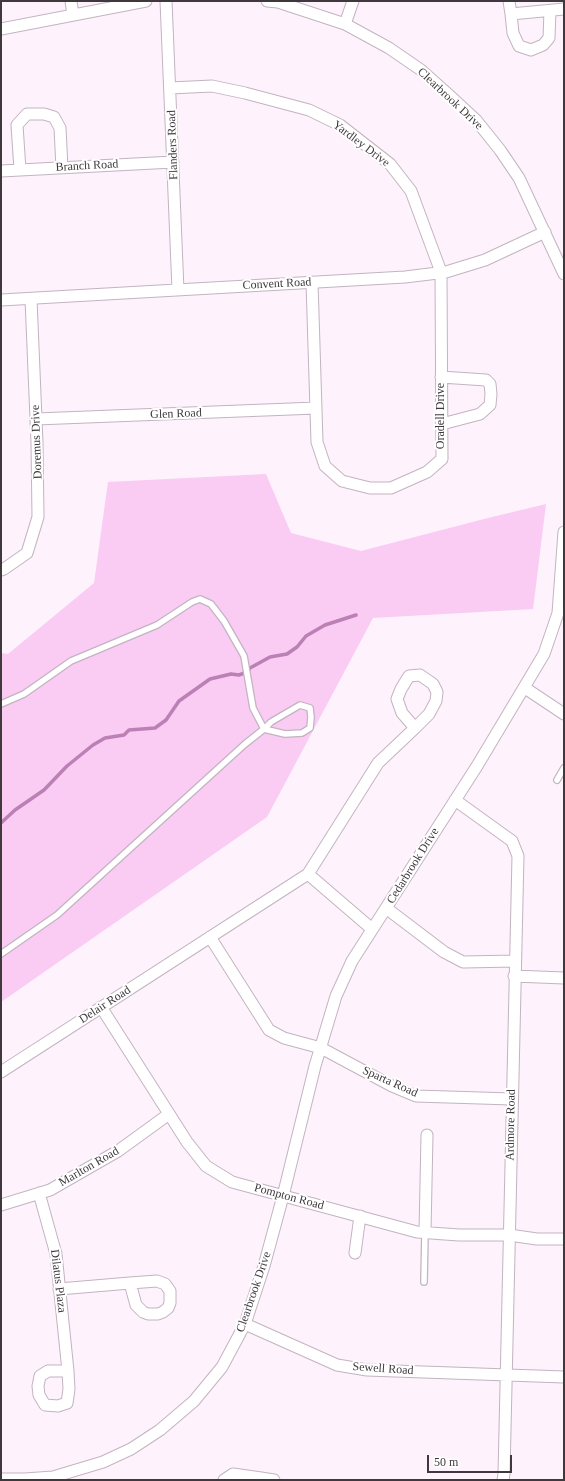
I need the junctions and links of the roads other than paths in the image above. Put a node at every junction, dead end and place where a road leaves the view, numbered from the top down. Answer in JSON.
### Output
{"nodes":[{"id":1,"x":71,"y":1,"type":"edge"},
{"id":2,"x":146,"y":1,"type":"edge"},
{"id":3,"x":166,"y":1,"type":"edge"},
{"id":4,"x":267,"y":1,"type":"edge"},
{"id":5,"x":353,"y":1,"type":"edge"},
{"id":6,"x":509,"y":1,"type":"edge"},
{"id":7,"x":564,"y":9,"type":"edge"},
{"id":8,"x":550,"y":11,"type":"junction"},
{"id":9,"x":511,"y":14,"type":"junction"},
{"id":10,"x":73,"y":15,"type":"junction"},
{"id":11,"x":345,"y":24,"type":"junction"},
{"id":12,"x":1,"y":29,"type":"edge"},
{"id":13,"x":170,"y":88,"type":"junction"},
{"id":14,"x":173,"y":162,"type":"junction"},
{"id":15,"x":62,"y":168,"type":"junction"},
{"id":16,"x":20,"y":170,"type":"junction"},
{"id":17,"x":1,"y":171,"type":"edge"},
{"id":18,"x":545,"y":232,"type":"junction"},
{"id":19,"x":441,"y":272,"type":"junction"},
{"id":20,"x":564,"y":274,"type":"edge"},
{"id":21,"x":312,"y":282,"type":"junction"},
{"id":22,"x":178,"y":290,"type":"junction"},
{"id":23,"x":31,"y":298,"type":"junction"},
{"id":24,"x":1,"y":300,"type":"edge"},
{"id":25,"x":441,"y":377,"type":"junction"},
{"id":26,"x":316,"y":408,"type":"junction"},
{"id":27,"x":36,"y":419,"type":"junction"},
{"id":28,"x":442,"y":424,"type":"junction"},
{"id":29,"x":564,"y":532,"type":"edge"},
{"id":30,"x":1,"y":570,"type":"edge"},
{"id":31,"x":525,"y":688,"type":"junction"},
{"id":32,"x":1,"y":704,"type":"edge"},
{"id":33,"x":564,"y":714,"type":"edge"},
{"id":34,"x":264,"y":728,"type":"junction"},
{"id":35,"x":415,"y":728,"type":"junction"},
{"id":36,"x":564,"y":768,"type":"edge"},
{"id":37,"x":557,"y":780,"type":"dead end"},
{"id":38,"x":455,"y":800,"type":"junction"},
{"id":39,"x":308,"y":874,"type":"junction"},
{"id":40,"x":386,"y":908,"type":"junction"},
{"id":41,"x":372,"y":929,"type":"junction"},
{"id":42,"x":210,"y":937,"type":"junction"},
{"id":43,"x":1,"y":954,"type":"edge"},
{"id":44,"x":515,"y":961,"type":"junction"},
{"id":45,"x":514,"y":976,"type":"junction"},
{"id":46,"x":564,"y":978,"type":"edge"},
{"id":47,"x":101,"y":1007,"type":"junction"},
{"id":48,"x":321,"y":1048,"type":"junction"},
{"id":49,"x":1,"y":1072,"type":"edge"},
{"id":50,"x":512,"y":1099,"type":"junction"},
{"id":51,"x":169,"y":1114,"type":"junction"},
{"id":52,"x":427,"y":1135,"type":"dead end"},
{"id":53,"x":39,"y":1194,"type":"junction"},
{"id":54,"x":283,"y":1196,"type":"junction"},
{"id":55,"x":1,"y":1205,"type":"edge"},
{"id":56,"x":360,"y":1216,"type":"junction"},
{"id":57,"x":425,"y":1232,"type":"junction"},
{"id":58,"x":509,"y":1235,"type":"junction"},
{"id":59,"x":564,"y":1239,"type":"edge"},
{"id":60,"x":355,"y":1253,"type":"dead end"},
{"id":61,"x":424,"y":1282,"type":"dead end"},
{"id":62,"x":130,"y":1283,"type":"dead end"},
{"id":63,"x":60,"y":1289,"type":"junction"},
{"id":64,"x":245,"y":1324,"type":"junction"},
{"id":65,"x":68,"y":1371,"type":"dead end"},
{"id":66,"x":506,"y":1376,"type":"junction"},
{"id":67,"x":564,"y":1377,"type":"edge"},
{"id":68,"x":1,"y":1479,"type":"edge"},
{"id":69,"x":53,"y":1479,"type":"edge"},
{"id":70,"x":261,"y":1479,"type":"edge"},
{"id":71,"x":224,"y":1480,"type":"edge"},
{"id":72,"x":274,"y":1480,"type":"edge"},
{"id":73,"x":503,"y":1480,"type":"edge"}],
"edges":[{"from":1,"to":10,"type":"street"},
{"from":2,"to":10,"type":"street"},
{"from":3,"to":13,"type":"street","name":"Flanders Road"},
{"from":4,"to":11,"type":"street","name":"Clearbrook Drive"},
{"from":5,"to":11,"type":"street"},
{"from":6,"to":9,"type":"street"},
{"from":7,"to":8,"type":"street"},
{"from":8,"to":9,"type":"street"},
{"from":8,"to":9,"type":"street"},
{"from":10,"to":12,"type":"street"},
{"from":11,"to":18,"type":"street","name":"Clearbrook Drive"},
{"from":13,"to":14,"type":"street","name":"Flanders Road"},
{"from":13,"to":19,"type":"street","name":"Yardley Drive"},
{"from":14,"to":15,"type":"street","name":"Branch Road"},
{"from":14,"to":22,"type":"street","name":"Flanders Road"},
{"from":15,"to":16,"type":"street","name":"Branch Road"},
{"from":15,"to":16,"type":"street"},
{"from":16,"to":17,"type":"street","name":"Branch Road"},
{"from":18,"to":19,"type":"street","name":"Convent Road"},
{"from":18,"to":20,"type":"street","name":"Clearbrook Drive"},
{"from":19,"to":21,"type":"street","name":"Convent Road"},
{"from":19,"to":25,"type":"street","name":"Oradell Drive"},
{"from":21,"to":22,"type":"street","name":"Convent Road"},
{"from":21,"to":26,"type":"street","name":"Oradell Drive"},
{"from":22,"to":23,"type":"street","name":"Convent Road"},
{"from":23,"to":24,"type":"street","name":"Convent Road"},
{"from":23,"to":27,"type":"street","name":"Doremus Drive"},
{"from":25,"to":28,"type":"street","name":"Oradell Drive"},
{"from":25,"to":28,"type":"street"},
{"from":26,"to":27,"type":"street","name":"Glen Road"},
{"from":26,"to":28,"type":"street","name":"Oradell Drive"},
{"from":27,"to":30,"type":"street","name":"Doremus Drive"},
{"from":29,"to":31,"type":"street","name":"Cedarbrook Drive"},
{"from":31,"to":33,"type":"street"},
{"from":31,"to":38,"type":"street","name":"Cedarbrook Drive"},
{"from":32,"to":34,"type":"lane"},
{"from":34,"to":34,"type":"lane"},
{"from":34,"to":43,"type":"lane"},
{"from":35,"to":35,"type":"street"},
{"from":35,"to":39,"type":"street"},
{"from":36,"to":37,"type":"lane"},
{"from":38,"to":40,"type":"street","name":"Cedarbrook Drive"},
{"from":38,"to":44,"type":"street","name":"Ardmore Road"},
{"from":39,"to":41,"type":"street"},
{"from":39,"to":42,"type":"street","name":"Delair Road"},
{"from":40,"to":41,"type":"street","name":"Cedarbrook Drive"},
{"from":40,"to":44,"type":"street"},
{"from":41,"to":48,"type":"street","name":"Cedarbrook Drive"},
{"from":42,"to":47,"type":"street","name":"Delair Road"},
{"from":42,"to":48,"type":"street","name":"Sparta Road"},
{"from":44,"to":45,"type":"street","name":"Ardmore Road"},
{"from":45,"to":46,"type":"street"},
{"from":45,"to":50,"type":"street","name":"Ardmore Road"},
{"from":47,"to":49,"type":"street","name":"Delair Road"},
{"from":47,"to":51,"type":"street","name":"Pompton Road"},
{"from":48,"to":50,"type":"street","name":"Sparta Road"},
{"from":48,"to":54,"type":"street","name":"Cedarbrook Drive"},
{"from":50,"to":58,"type":"street","name":"Ardmore Road"},
{"from":51,"to":53,"type":"street","name":"Marlton Road"},
{"from":51,"to":54,"type":"street","name":"Pompton Road"},
{"from":52,"to":57,"type":"street"},
{"from":53,"to":55,"type":"street","name":"Marlton Road"},
{"from":53,"to":63,"type":"street","name":"Dilatus Plaza"},
{"from":54,"to":56,"type":"street","name":"Pompton Road"},
{"from":54,"to":64,"type":"street","name":"Clearbrook Drive"},
{"from":56,"to":57,"type":"street","name":"Pompton Road"},
{"from":56,"to":60,"type":"street"},
{"from":57,"to":58,"type":"street","name":"Pompton Road"},
{"from":57,"to":61,"type":"lane"},
{"from":58,"to":59,"type":"street","name":"Pompton Road"},
{"from":58,"to":66,"type":"street","name":"Ardmore Road"},
{"from":62,"to":63,"type":"street"},
{"from":63,"to":65,"type":"street","name":"Dilatus Plaza"},
{"from":64,"to":66,"type":"street","name":"Sewell Road"},
{"from":64,"to":69,"type":"street","name":"Clearbrook Drive"},
{"from":66,"to":67,"type":"street","name":"Sewell Road"},
{"from":66,"to":73,"type":"street","name":"Ardmore Road"},
{"from":68,"to":69,"type":"street","name":"Clearbrook Drive"},
{"from":70,"to":71,"type":"street"},
{"from":70,"to":72,"type":"street"}]}
